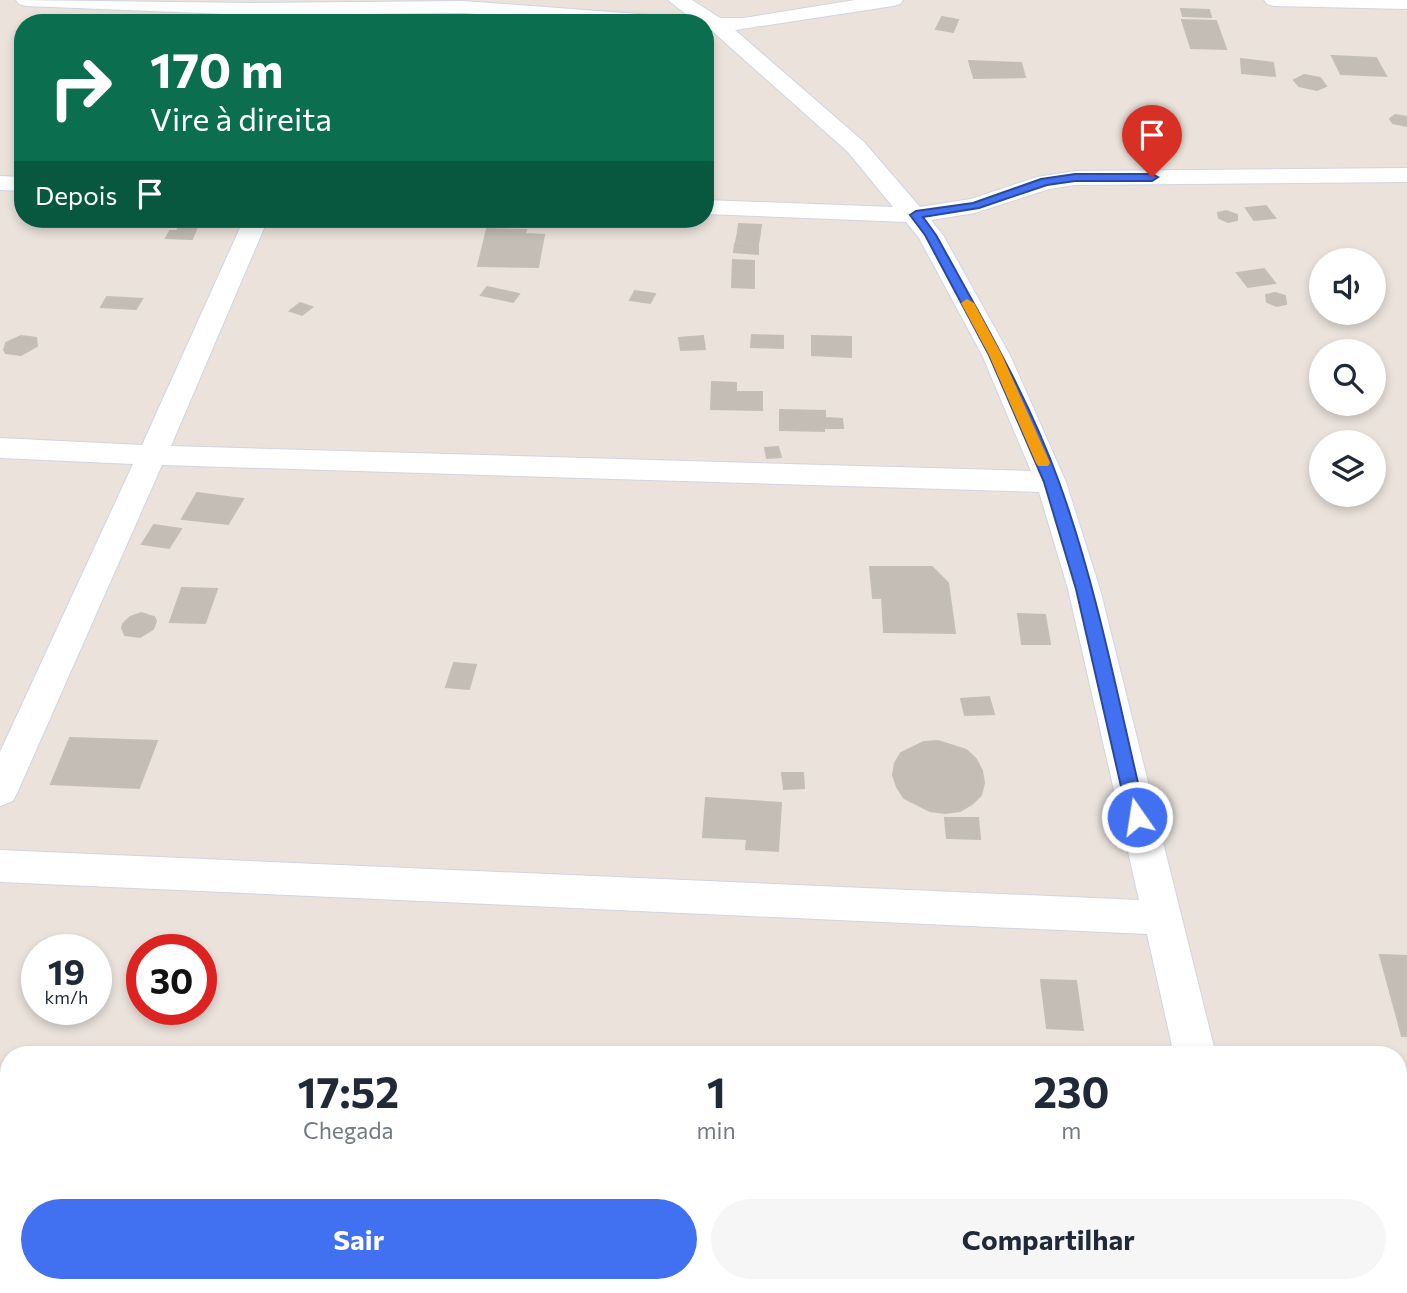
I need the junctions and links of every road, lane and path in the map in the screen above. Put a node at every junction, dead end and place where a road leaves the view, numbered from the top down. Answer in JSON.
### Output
{"nodes":[{"id":1,"x":26,"y":0,"type":"edge"},
{"id":2,"x":678,"y":0,"type":"edge"},
{"id":3,"x":893,"y":0,"type":"edge"},
{"id":4,"x":1274,"y":0,"type":"edge"},
{"id":5,"x":1407,"y":3,"type":"edge"},
{"id":6,"x":354,"y":14,"type":"edge"},
{"id":7,"x":562,"y":14,"type":"edge"},
{"id":8,"x":693,"y":14,"type":"edge"},
{"id":9,"x":714,"y":24,"type":"edge"},
{"id":10,"x":714,"y":33,"type":"edge"},
{"id":11,"x":1407,"y":175,"type":"edge"},
{"id":12,"x":714,"y":207,"type":"edge"},
{"id":13,"x":916,"y":215,"type":"junction"},
{"id":14,"x":252,"y":228,"type":"edge"},
{"id":15,"x":0,"y":448,"type":"edge"},
{"id":16,"x":152,"y":455,"type":"junction"},
{"id":17,"x":1051,"y":482,"type":"junction"},
{"id":18,"x":0,"y":791,"type":"edge"},
{"id":19,"x":0,"y":866,"type":"edge"},
{"id":20,"x":1160,"y":918,"type":"junction"},
{"id":21,"x":1193,"y":1046,"type":"edge"}],
"edges":[{"from":1,"to":6,"type":"street"},
{"from":2,"to":8,"type":"street"},
{"from":3,"to":9,"type":"street"},
{"from":4,"to":5,"type":"street"},
{"from":6,"to":7,"type":"street"},
{"from":10,"to":13,"type":"street"},
{"from":11,"to":13,"type":"street"},
{"from":12,"to":13,"type":"street"},
{"from":13,"to":17,"type":"street"},
{"from":14,"to":16,"type":"street"},
{"from":15,"to":16,"type":"street"},
{"from":16,"to":17,"type":"street"},
{"from":16,"to":18,"type":"street"},
{"from":17,"to":20,"type":"street"},
{"from":19,"to":20,"type":"street"},
{"from":20,"to":21,"type":"street"}]}
